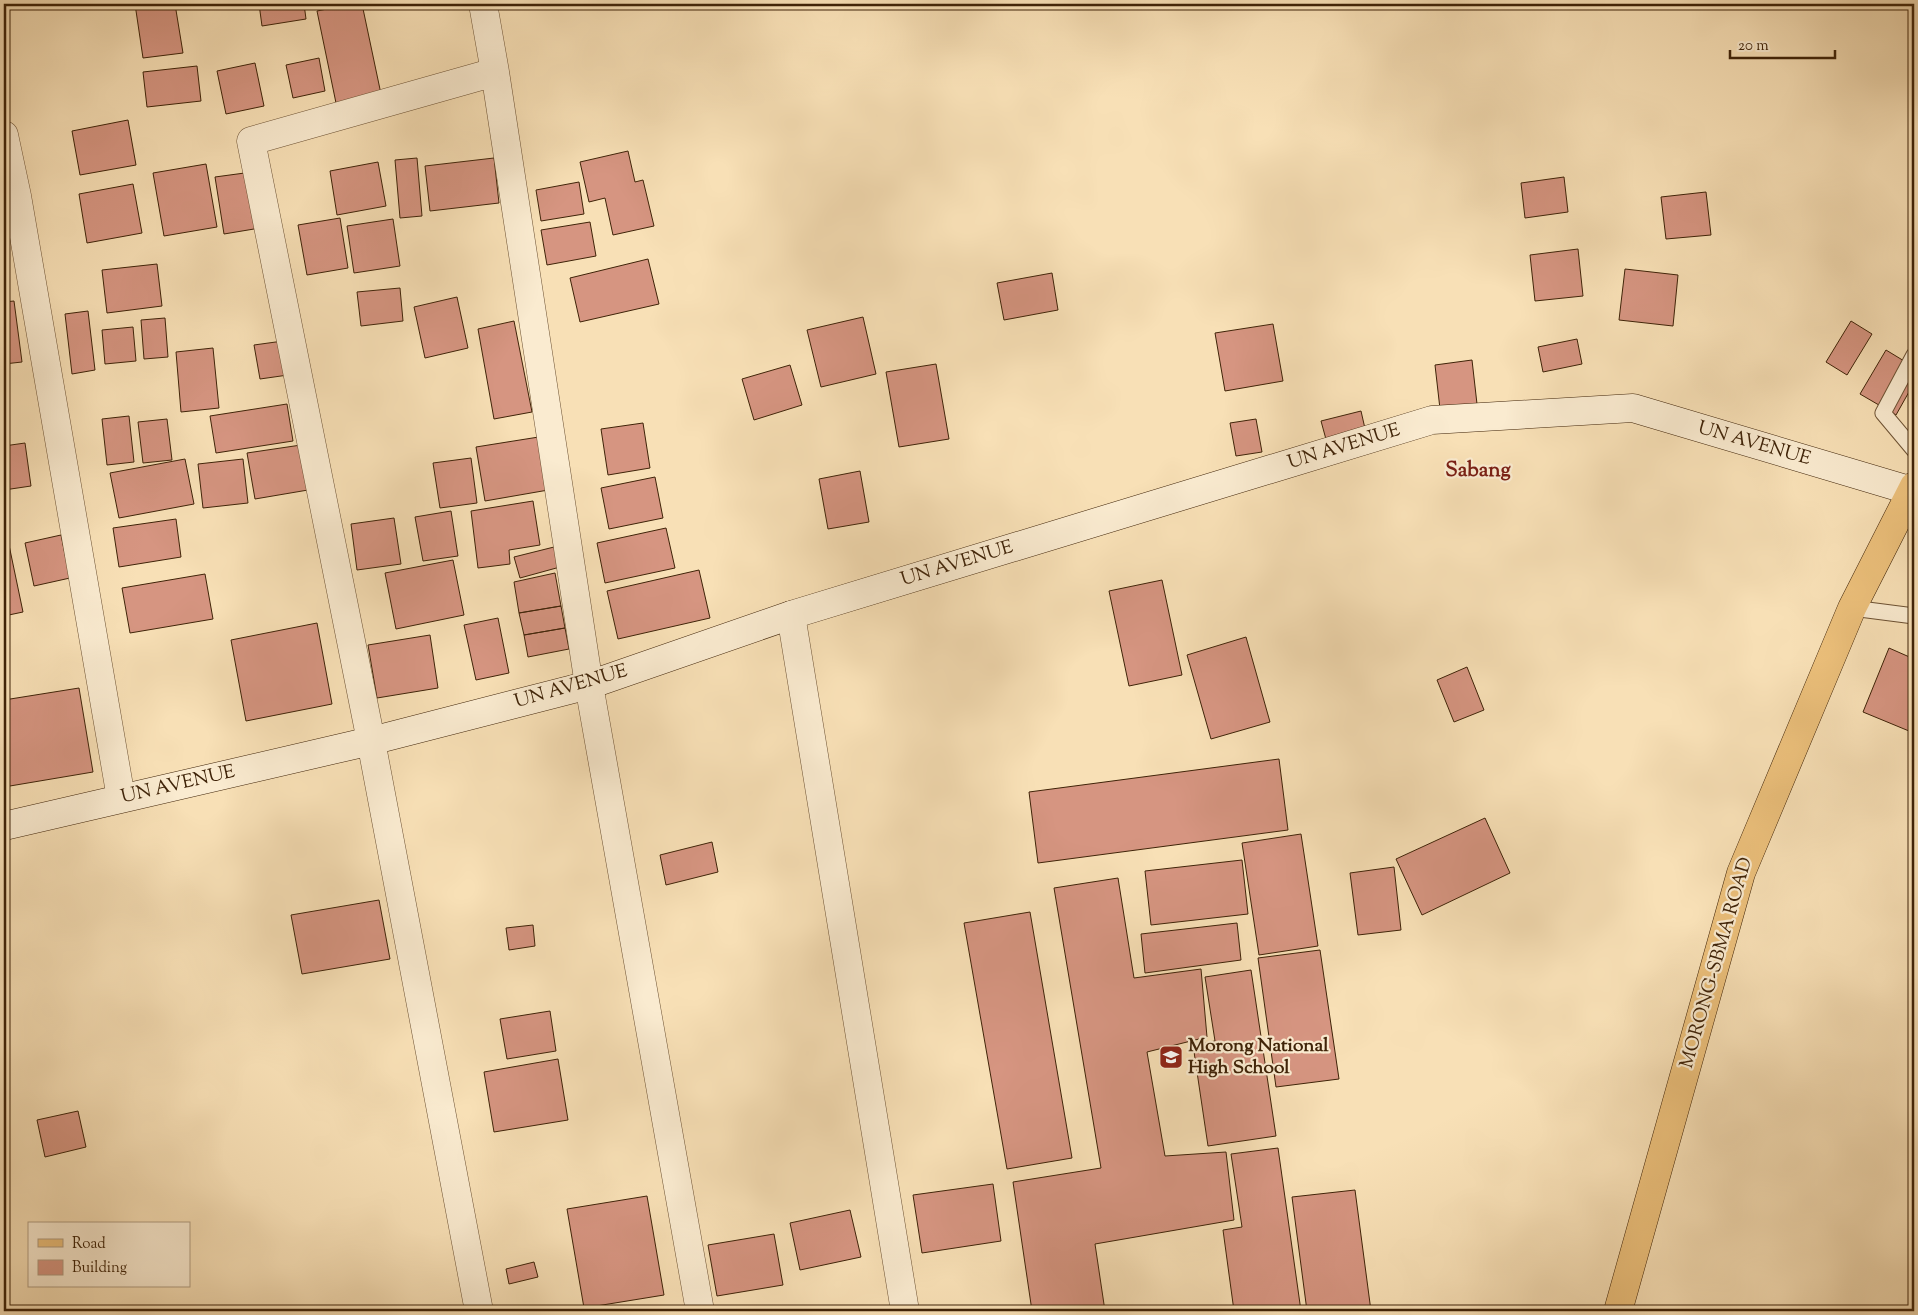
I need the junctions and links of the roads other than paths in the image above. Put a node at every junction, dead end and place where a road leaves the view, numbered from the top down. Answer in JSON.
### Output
{"nodes":[{"id":1,"x":482,"y":4,"type":"edge"},
{"id":2,"x":495,"y":72,"type":"junction"},
{"id":3,"x":4,"y":135,"type":"edge"},
{"id":4,"x":1914,"y":355,"type":"edge"},
{"id":5,"x":1914,"y":450,"type":"edge"},
{"id":6,"x":1913,"y":488,"type":"edge"},
{"id":7,"x":1852,"y":608,"type":"junction"},
{"id":8,"x":792,"y":615,"type":"junction"},
{"id":9,"x":1914,"y":616,"type":"edge"},
{"id":10,"x":589,"y":685,"type":"junction"},
{"id":11,"x":371,"y":741,"type":"junction"},
{"id":12,"x":121,"y":798,"type":"junction"},
{"id":13,"x":4,"y":826,"type":"edge"},
{"id":14,"x":479,"y":1311,"type":"edge"},
{"id":15,"x":700,"y":1311,"type":"edge"},
{"id":16,"x":905,"y":1311,"type":"edge"},
{"id":17,"x":1618,"y":1311,"type":"edge"}],
"edges":[{"from":1,"to":2,"type":"street"},
{"from":2,"to":10,"type":"street"},
{"from":2,"to":11,"type":"street"},
{"from":3,"to":12,"type":"street"},
{"from":4,"to":5,"type":"lane"},
{"from":6,"to":7,"type":"main road","name":"MORONG-SBMA ROAD"},
{"from":6,"to":8,"type":"street","name":"UN AVENUE"},
{"from":7,"to":9,"type":"lane"},
{"from":7,"to":17,"type":"main road","name":"MORONG-SBMA ROAD"},
{"from":8,"to":10,"type":"street","name":"UN AVENUE"},
{"from":8,"to":16,"type":"street"},
{"from":10,"to":11,"type":"street","name":"UN AVENUE"},
{"from":10,"to":15,"type":"street"},
{"from":11,"to":12,"type":"street","name":"UN AVENUE"},
{"from":11,"to":14,"type":"street"},
{"from":12,"to":13,"type":"street","name":"UN AVENUE"}]}
